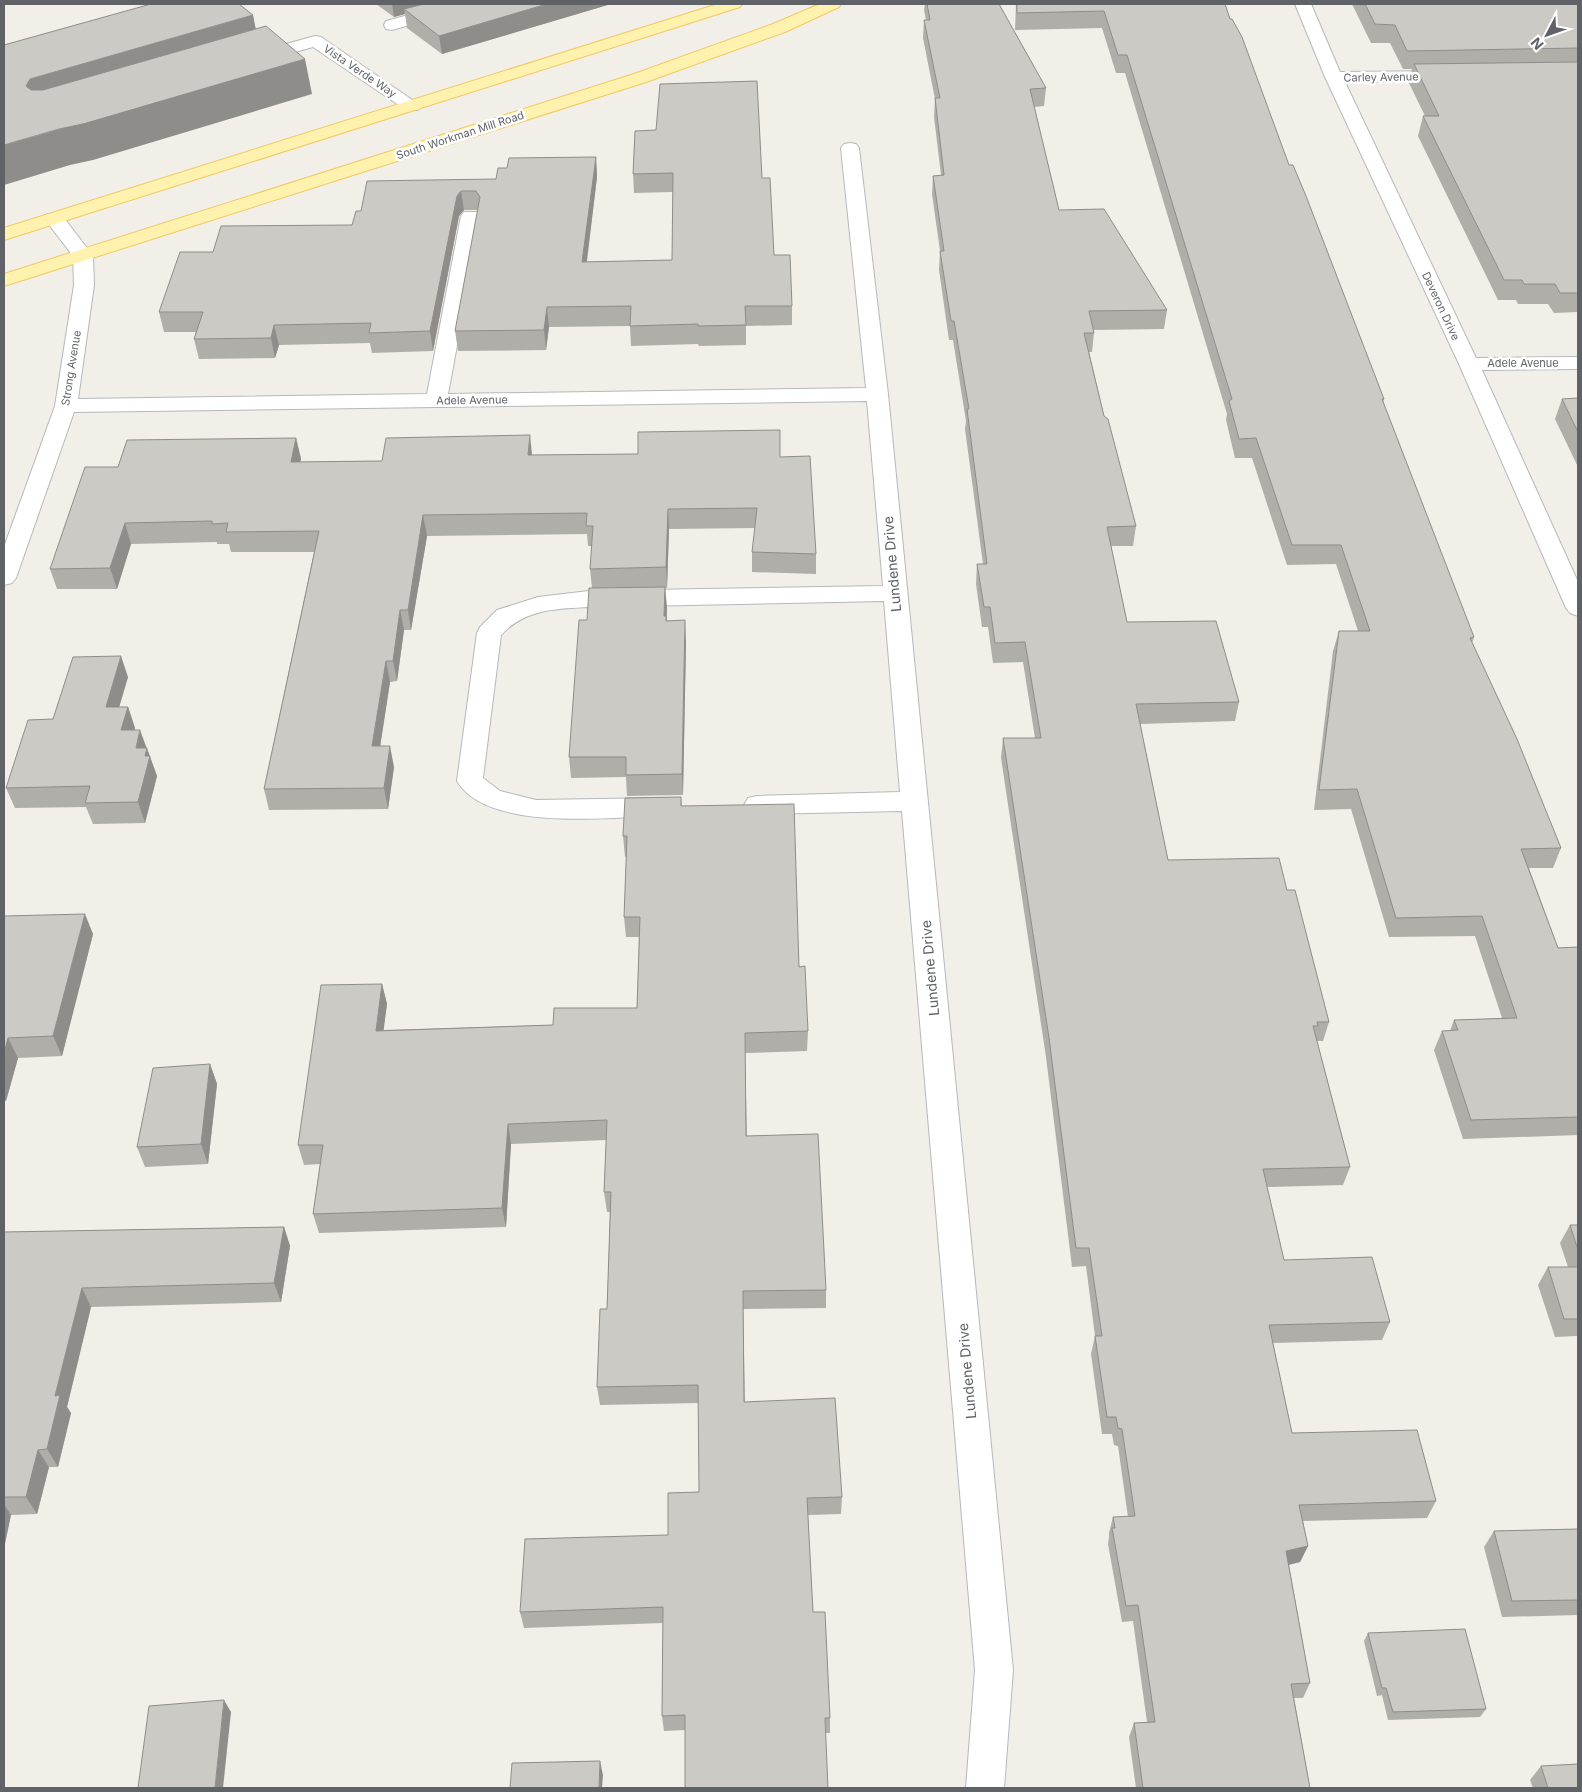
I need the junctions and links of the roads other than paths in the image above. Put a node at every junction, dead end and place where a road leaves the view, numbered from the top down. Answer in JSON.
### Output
{"nodes":[{"id":1,"x":467,"y":4,"type":"edge"},
{"id":2,"x":734,"y":4,"type":"edge"},
{"id":3,"x":833,"y":4,"type":"edge"},
{"id":4,"x":1303,"y":4,"type":"edge"},
{"id":5,"x":392,"y":25,"type":"dead end"},
{"id":6,"x":238,"y":63,"type":"edge"},
{"id":7,"x":1461,"y":76,"type":"edge"},
{"id":8,"x":1334,"y":77,"type":"junction"},
{"id":9,"x":412,"y":106,"type":"junction"},
{"id":10,"x":850,"y":148,"type":"dead end"},
{"id":11,"x":471,"y":216,"type":"edge"},
{"id":12,"x":54,"y":218,"type":"junction"},
{"id":13,"x":4,"y":234,"type":"edge"},
{"id":14,"x":83,"y":256,"type":"junction"},
{"id":15,"x":4,"y":280,"type":"edge"},
{"id":16,"x":1578,"y":363,"type":"edge"},
{"id":17,"x":1469,"y":364,"type":"junction"},
{"id":18,"x":877,"y":394,"type":"junction"},
{"id":19,"x":436,"y":401,"type":"junction"},
{"id":20,"x":66,"y":406,"type":"junction"},
{"id":21,"x":4,"y":578,"type":"edge"},
{"id":22,"x":895,"y":593,"type":"junction"},
{"id":23,"x":1578,"y":608,"type":"edge"},
{"id":24,"x":915,"y":801,"type":"junction"},
{"id":25,"x":735,"y":805,"type":"edge"},
{"id":26,"x":685,"y":806,"type":"edge"},
{"id":27,"x":985,"y":1788,"type":"edge"}],
"edges":[{"from":1,"to":5,"type":"street"},
{"from":2,"to":9,"type":"main road"},
{"from":3,"to":14,"type":"main road","name":"South Workman Mill Road"},
{"from":4,"to":8,"type":"street","name":"Deveron Drive"},
{"from":6,"to":9,"type":"street","name":"Vista Verde Way"},
{"from":7,"to":8,"type":"street","name":"Carley Avenue"},
{"from":8,"to":17,"type":"street","name":"Deveron Drive"},
{"from":9,"to":12,"type":"main road"},
{"from":10,"to":18,"type":"street","name":"Lundene Drive"},
{"from":11,"to":19,"type":"street"},
{"from":12,"to":13,"type":"main road"},
{"from":12,"to":14,"type":"street"},
{"from":14,"to":15,"type":"main road","name":"South Workman Mill Road"},
{"from":14,"to":20,"type":"street","name":"Strong Avenue"},
{"from":16,"to":17,"type":"street","name":"Adele Avenue"},
{"from":17,"to":23,"type":"street","name":"Deveron Drive"},
{"from":18,"to":19,"type":"street","name":"Adele Avenue"},
{"from":18,"to":22,"type":"street","name":"Lundene Drive"},
{"from":19,"to":20,"type":"street","name":"Adele Avenue"},
{"from":20,"to":21,"type":"street","name":"Strong Avenue"},
{"from":22,"to":24,"type":"street","name":"Lundene Drive"},
{"from":22,"to":26,"type":"street"},
{"from":24,"to":25,"type":"street"},
{"from":24,"to":27,"type":"street","name":"Lundene Drive"}]}
